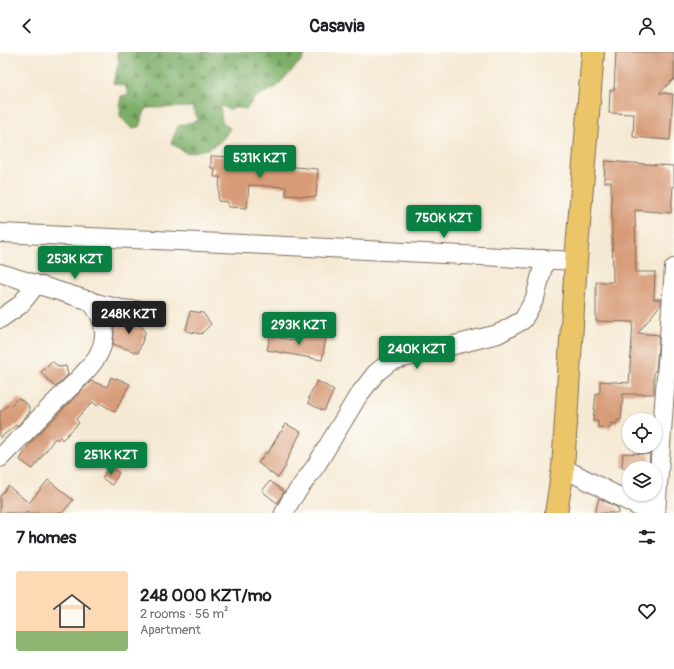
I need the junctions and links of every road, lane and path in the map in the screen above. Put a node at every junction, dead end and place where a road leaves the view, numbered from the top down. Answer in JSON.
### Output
{"nodes":[{"id":1,"x":593,"y":52,"type":"edge"},
{"id":2,"x":0,"y":233,"type":"edge"},
{"id":3,"x":545,"y":259,"type":"junction"},
{"id":4,"x":576,"y":261,"type":"junction"},
{"id":5,"x":674,"y":268,"type":"edge"},
{"id":6,"x":0,"y":273,"type":"edge"},
{"id":7,"x":36,"y":285,"type":"junction"},
{"id":8,"x":88,"y":300,"type":"junction"},
{"id":9,"x":145,"y":311,"type":"dead end"},
{"id":10,"x":0,"y":319,"type":"edge"},
{"id":11,"x":0,"y":458,"type":"edge"},
{"id":12,"x":563,"y":468,"type":"junction"},
{"id":13,"x":284,"y":513,"type":"edge"},
{"id":14,"x":556,"y":513,"type":"edge"},
{"id":15,"x":651,"y":513,"type":"edge"},
{"id":16,"x":656,"y":513,"type":"edge"}],
"edges":[{"from":1,"to":4,"type":"main road"},
{"from":2,"to":3,"type":"street"},
{"from":3,"to":4,"type":"street"},
{"from":3,"to":13,"type":"street"},
{"from":4,"to":12,"type":"main road"},
{"from":5,"to":16,"type":"street"},
{"from":6,"to":7,"type":"street"},
{"from":7,"to":8,"type":"street"},
{"from":7,"to":10,"type":"street"},
{"from":8,"to":9,"type":"street"},
{"from":8,"to":11,"type":"street"},
{"from":12,"to":14,"type":"main road"},
{"from":12,"to":15,"type":"street"}]}
